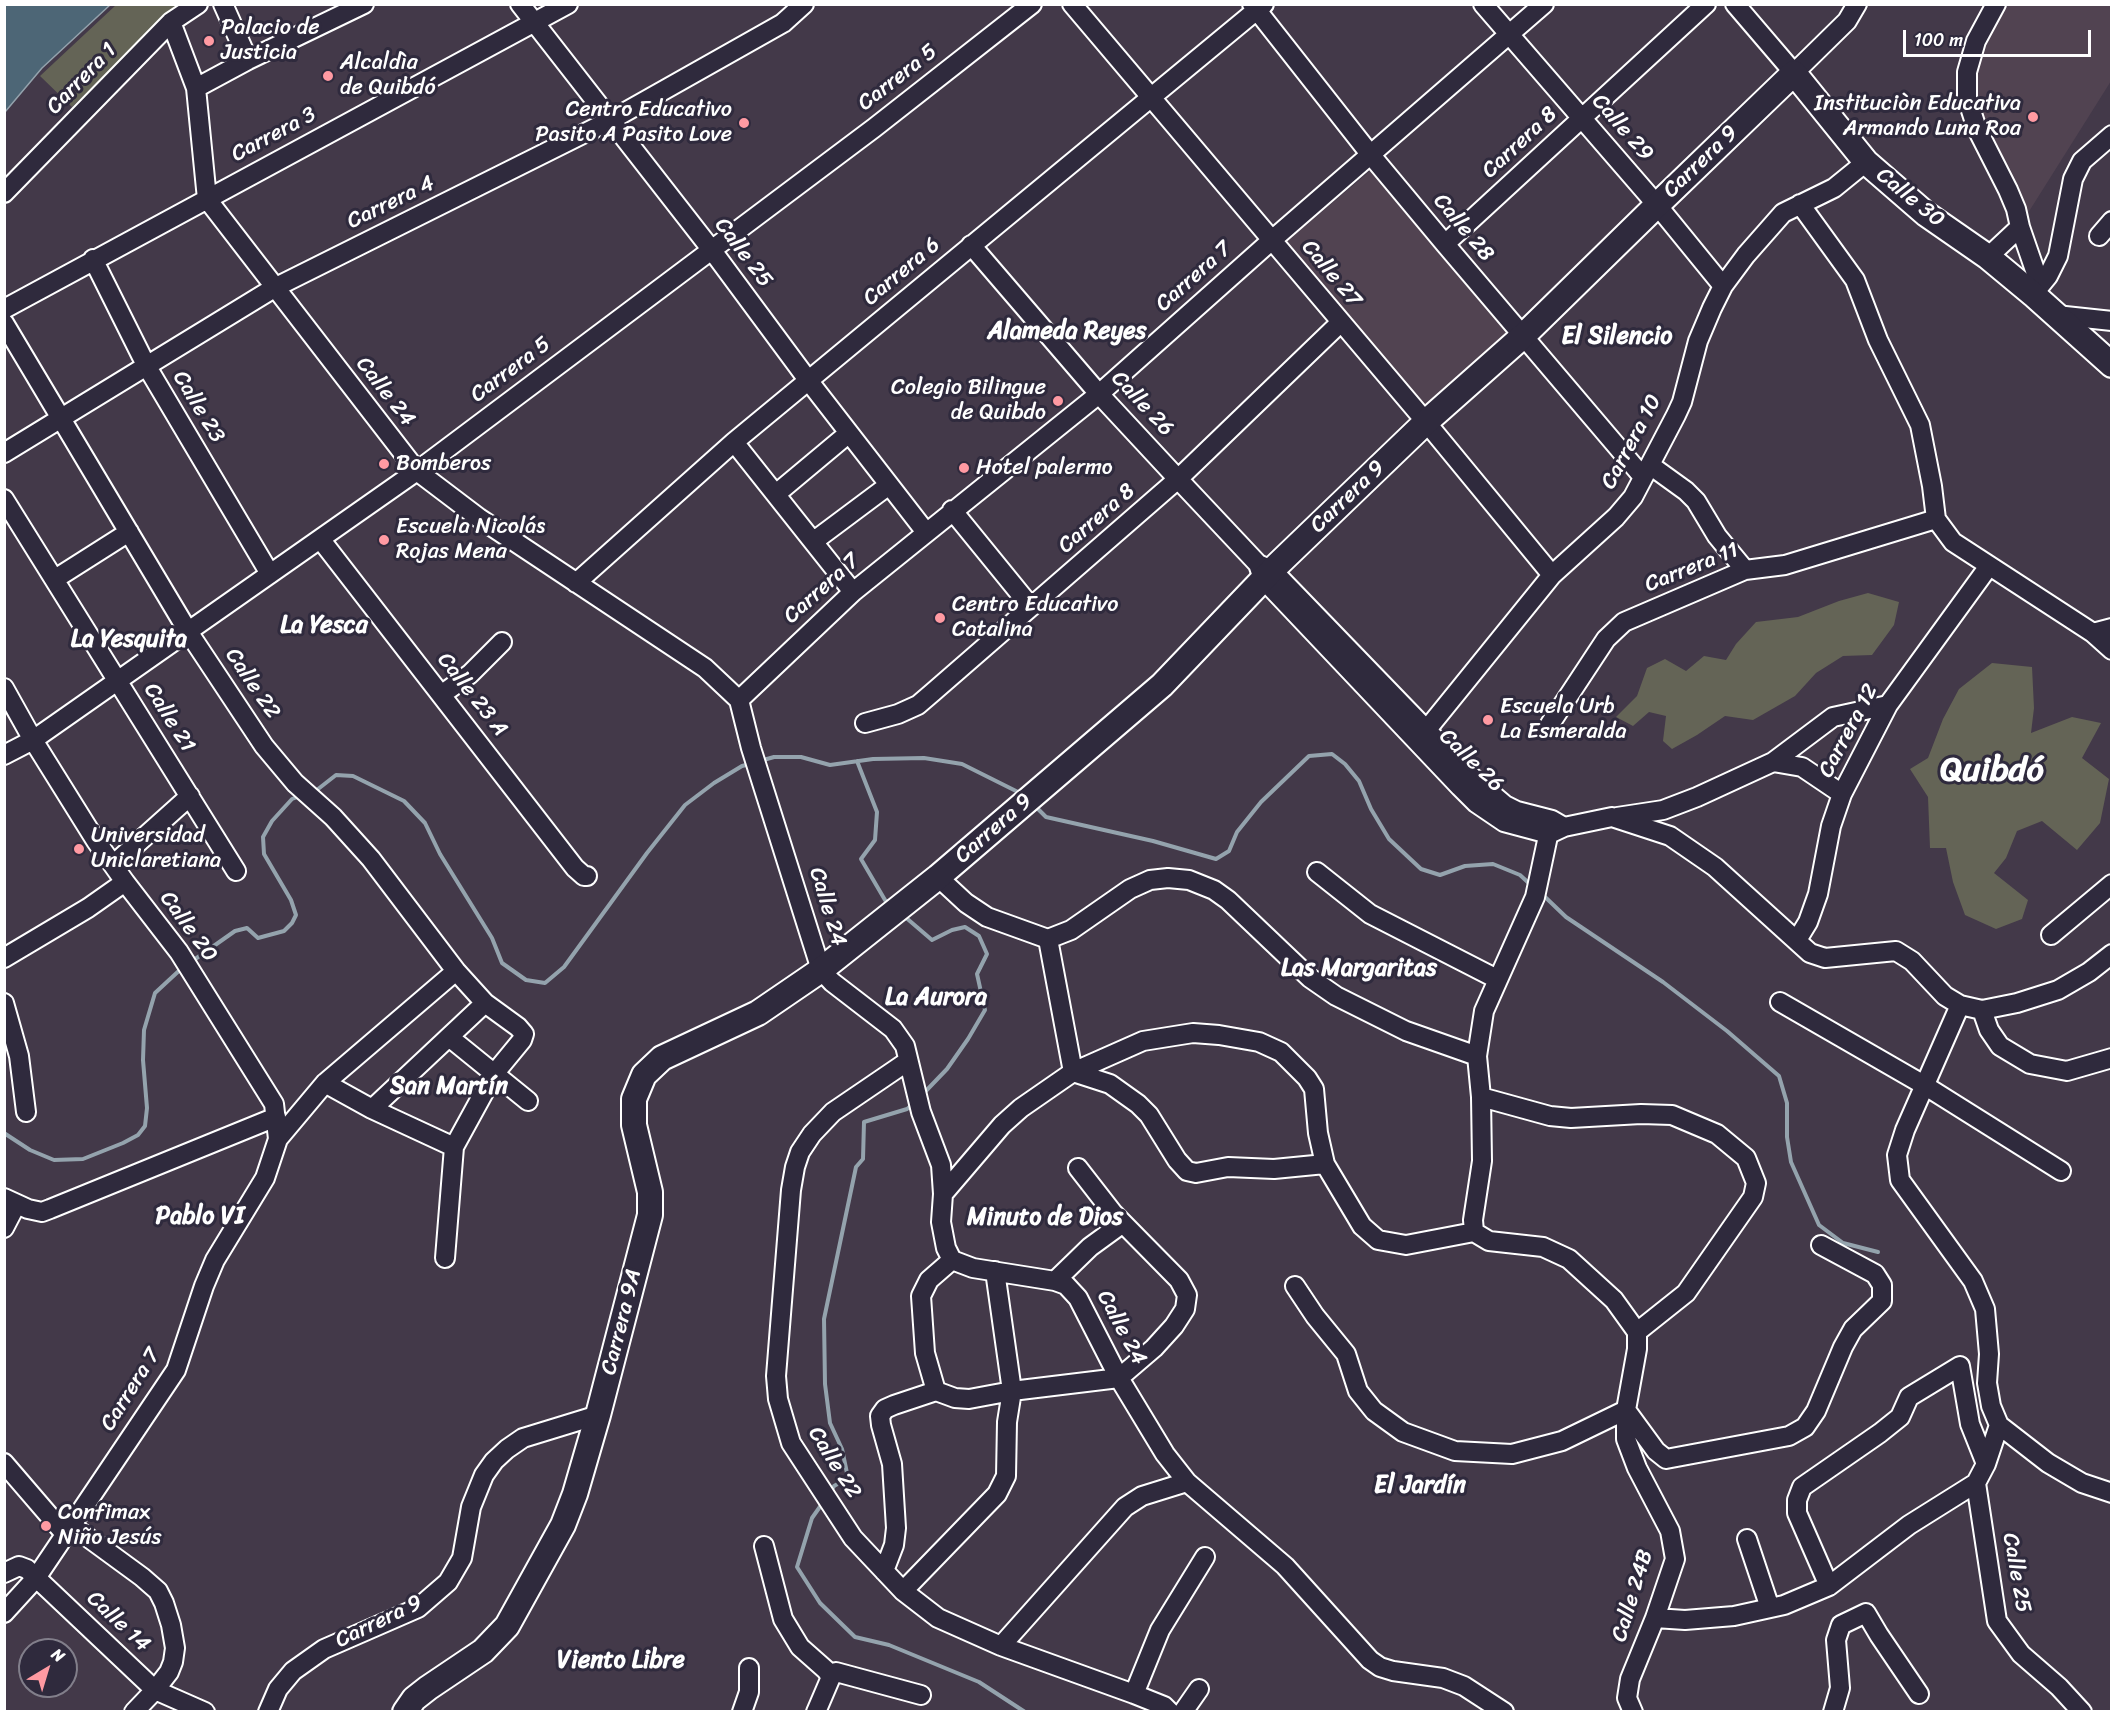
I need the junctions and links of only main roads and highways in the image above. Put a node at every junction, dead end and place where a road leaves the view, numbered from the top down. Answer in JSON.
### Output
{"nodes":[{"id":1,"x":1794,"y":73,"type":"joint"},
{"id":2,"x":2112,"y":365,"type":"edge"},
{"id":3,"x":821,"y":970,"type":"joint"},
{"id":4,"x":405,"y":1712,"type":"edge"}],
"edges":[{"from":1,"to":2,"type":"main road","name":"Calle 30"},
{"from":1,"to":3,"type":"main road","name":"Carrera 9"},
{"from":3,"to":4,"type":"main road","name":"Carrera 9A"}]}
